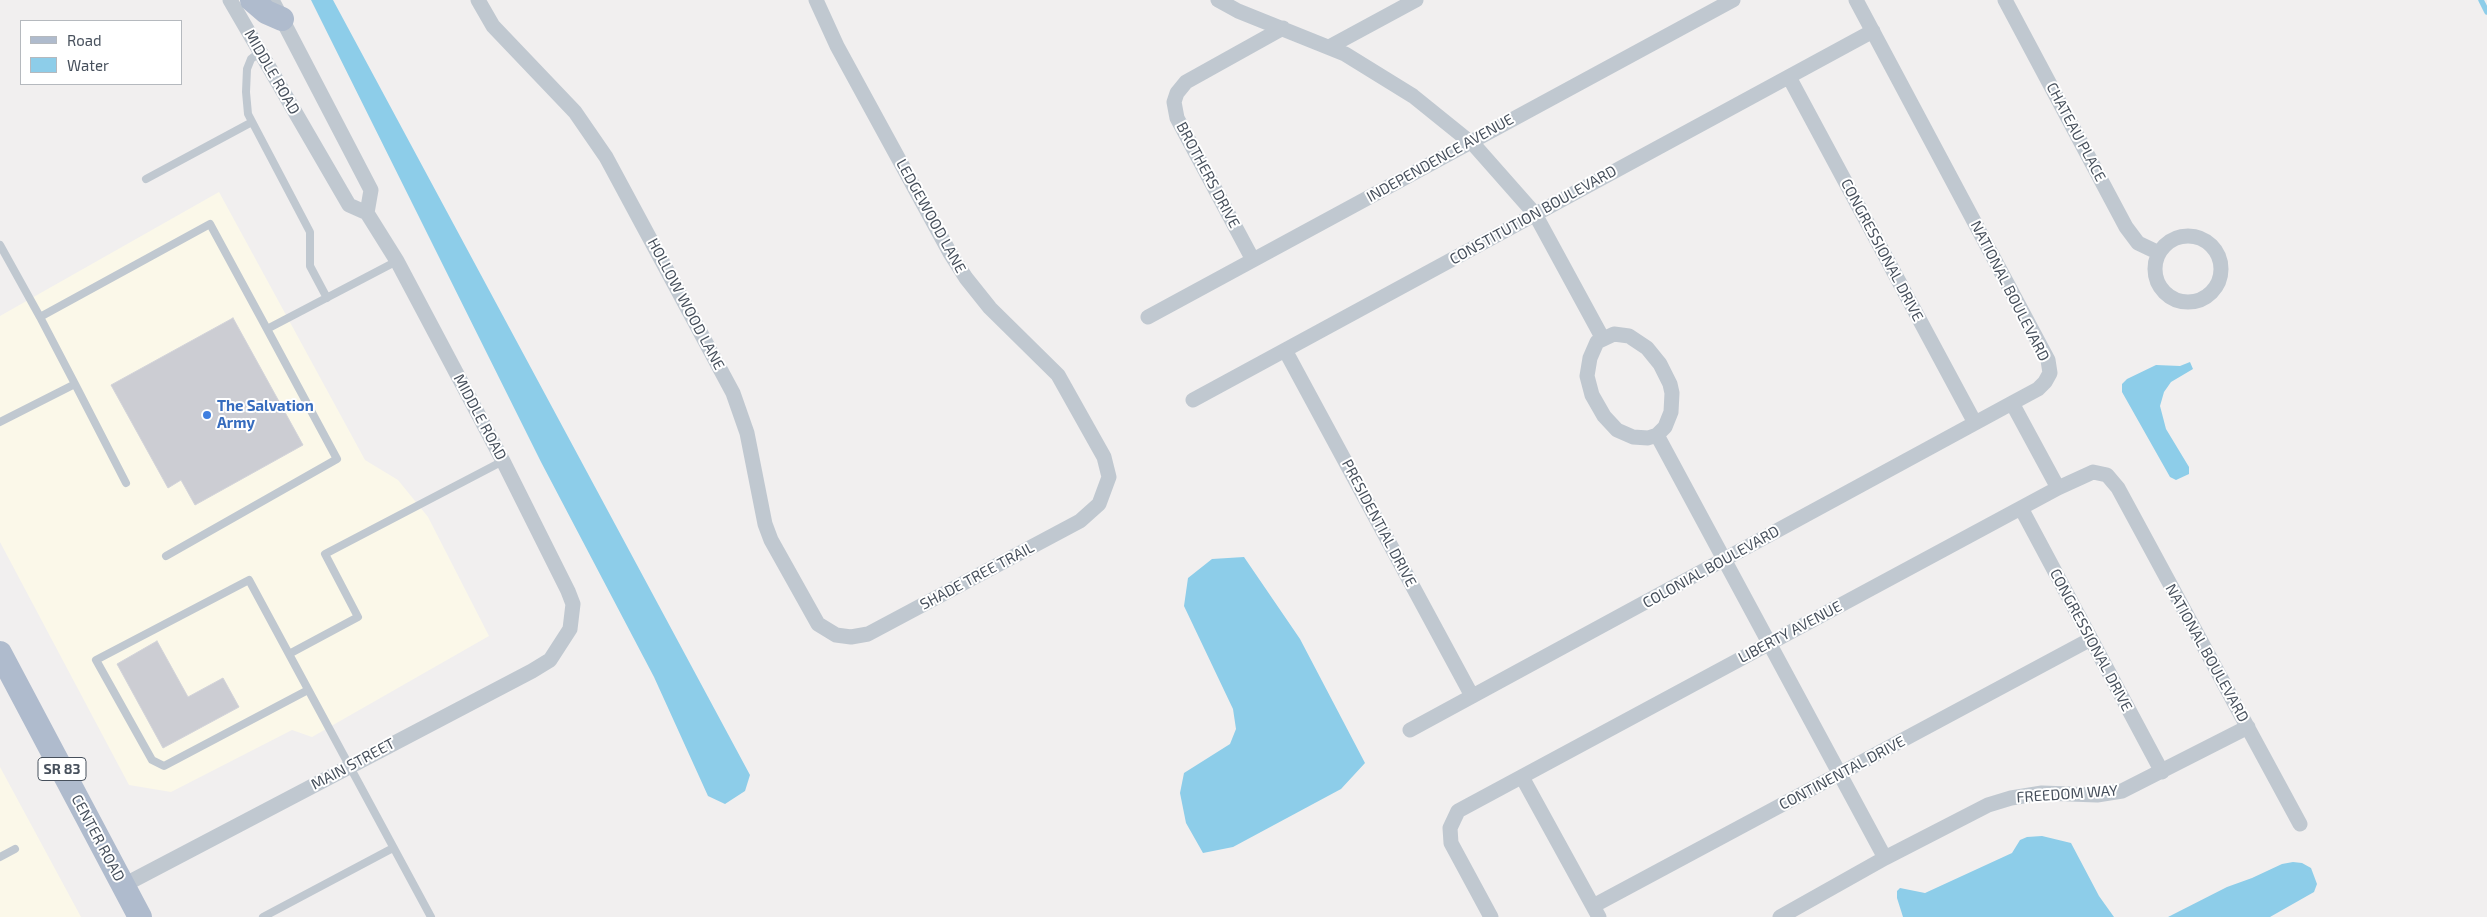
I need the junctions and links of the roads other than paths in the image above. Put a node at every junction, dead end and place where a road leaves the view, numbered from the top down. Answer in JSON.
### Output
{"nodes":[{"id":1,"x":230,"y":0,"type":"edge"},
{"id":2,"x":252,"y":0,"type":"edge"},
{"id":3,"x":478,"y":0,"type":"edge"},
{"id":4,"x":816,"y":0,"type":"edge"},
{"id":5,"x":1218,"y":0,"type":"edge"},
{"id":6,"x":1416,"y":0,"type":"edge"},
{"id":7,"x":1733,"y":0,"type":"edge"},
{"id":8,"x":1856,"y":0,"type":"edge"},
{"id":9,"x":2005,"y":0,"type":"edge"},
{"id":10,"x":277,"y":9,"type":"edge"},
{"id":11,"x":1283,"y":28,"type":"junction"},
{"id":12,"x":1873,"y":31,"type":"junction"},
{"id":13,"x":1329,"y":47,"type":"junction"},
{"id":14,"x":260,"y":52,"type":"junction"},
{"id":15,"x":1789,"y":76,"type":"junction"},
{"id":16,"x":252,"y":122,"type":"junction"},
{"id":17,"x":1470,"y":141,"type":"junction"},
{"id":18,"x":146,"y":179,"type":"dead end"},
{"id":19,"x":367,"y":213,"type":"junction"},
{"id":20,"x":1535,"y":214,"type":"junction"},
{"id":21,"x":0,"y":245,"type":"edge"},
{"id":22,"x":2159,"y":253,"type":"junction"},
{"id":23,"x":1252,"y":260,"type":"junction"},
{"id":24,"x":397,"y":261,"type":"junction"},
{"id":25,"x":327,"y":298,"type":"junction"},
{"id":26,"x":40,"y":317,"type":"junction"},
{"id":27,"x":1148,"y":317,"type":"dead end"},
{"id":28,"x":267,"y":328,"type":"junction"},
{"id":29,"x":1603,"y":338,"type":"junction"},
{"id":30,"x":1285,"y":350,"type":"junction"},
{"id":31,"x":74,"y":384,"type":"junction"},
{"id":32,"x":1193,"y":400,"type":"dead end"},
{"id":33,"x":2012,"y":403,"type":"junction"},
{"id":34,"x":0,"y":422,"type":"edge"},
{"id":35,"x":1974,"y":423,"type":"junction"},
{"id":36,"x":1657,"y":435,"type":"junction"},
{"id":37,"x":503,"y":461,"type":"junction"},
{"id":38,"x":126,"y":483,"type":"dead end"},
{"id":39,"x":2058,"y":488,"type":"junction"},
{"id":40,"x":1105,"y":491,"type":"joint"},
{"id":41,"x":2021,"y":508,"type":"junction"},
{"id":42,"x":166,"y":556,"type":"dead end"},
{"id":43,"x":1724,"y":560,"type":"junction"},
{"id":44,"x":570,"y":629,"type":"joint"},
{"id":45,"x":836,"y":635,"type":"joint"},
{"id":46,"x":2091,"y":638,"type":"junction"},
{"id":47,"x":1769,"y":644,"type":"junction"},
{"id":48,"x":0,"y":653,"type":"edge"},
{"id":49,"x":289,"y":654,"type":"junction"},
{"id":50,"x":308,"y":690,"type":"junction"},
{"id":51,"x":1472,"y":696,"type":"junction"},
{"id":52,"x":2248,"y":727,"type":"junction"},
{"id":53,"x":1410,"y":730,"type":"dead end"},
{"id":54,"x":349,"y":765,"type":"junction"},
{"id":55,"x":2162,"y":772,"type":"junction"},
{"id":56,"x":1840,"y":774,"type":"junction"},
{"id":57,"x":1522,"y":776,"type":"junction"},
{"id":58,"x":2300,"y":824,"type":"dead end"},
{"id":59,"x":394,"y":848,"type":"junction"},
{"id":60,"x":15,"y":849,"type":"dead end"},
{"id":61,"x":0,"y":857,"type":"edge"},
{"id":62,"x":1885,"y":858,"type":"junction"},
{"id":63,"x":124,"y":885,"type":"junction"},
{"id":64,"x":1596,"y":912,"type":"edge"},
{"id":65,"x":140,"y":917,"type":"edge"},
{"id":66,"x":263,"y":917,"type":"edge"},
{"id":67,"x":431,"y":917,"type":"edge"},
{"id":68,"x":1491,"y":917,"type":"edge"},
{"id":69,"x":1780,"y":917,"type":"edge"}],
"edges":[{"from":1,"to":14,"type":"street","name":"MIDDLE ROAD"},
{"from":2,"to":10,"type":"main road"},
{"from":3,"to":45,"type":"street","name":"HOLLOW WOOD LANE"},
{"from":4,"to":40,"type":"street","name":"LEDGEWOOD LANE"},
{"from":5,"to":11,"type":"street"},
{"from":6,"to":13,"type":"street"},
{"from":7,"to":17,"type":"street","name":"INDEPENDENCE AVENUE"},
{"from":8,"to":12,"type":"street","name":"NATIONAL BOULEVARD"},
{"from":9,"to":22,"type":"street","name":"CHATEAU PLACE"},
{"from":10,"to":19,"type":"street","name":"MIDDLE ROAD"},
{"from":11,"to":13,"type":"street"},
{"from":11,"to":23,"type":"street","name":"BROTHERS DRIVE"},
{"from":12,"to":15,"type":"street","name":"CONSTITUTION BOULEVARD"},
{"from":12,"to":33,"type":"street","name":"NATIONAL BOULEVARD"},
{"from":13,"to":17,"type":"street"},
{"from":14,"to":16,"type":"lane"},
{"from":14,"to":19,"type":"street","name":"MIDDLE ROAD"},
{"from":15,"to":20,"type":"street","name":"CONSTITUTION BOULEVARD"},
{"from":15,"to":35,"type":"street","name":"CONGRESSIONAL DRIVE"},
{"from":16,"to":18,"type":"lane"},
{"from":16,"to":25,"type":"lane"},
{"from":17,"to":20,"type":"street"},
{"from":17,"to":23,"type":"street","name":"INDEPENDENCE AVENUE"},
{"from":19,"to":24,"type":"street","name":"MIDDLE ROAD"},
{"from":20,"to":29,"type":"street"},
{"from":20,"to":30,"type":"street","name":"CONSTITUTION BOULEVARD"},
{"from":21,"to":26,"type":"lane"},
{"from":22,"to":22,"type":"street"},
{"from":23,"to":27,"type":"street","name":"INDEPENDENCE AVENUE"},
{"from":24,"to":25,"type":"lane"},
{"from":24,"to":37,"type":"street","name":"MIDDLE ROAD"},
{"from":25,"to":28,"type":"lane"},
{"from":26,"to":28,"type":"lane"},
{"from":26,"to":31,"type":"lane"},
{"from":28,"to":42,"type":"lane"},
{"from":29,"to":36,"type":"street"},
{"from":29,"to":36,"type":"street"},
{"from":30,"to":32,"type":"street","name":"CONSTITUTION BOULEVARD"},
{"from":30,"to":51,"type":"street","name":"PRESIDENTIAL DRIVE"},
{"from":31,"to":34,"type":"lane"},
{"from":31,"to":38,"type":"lane"},
{"from":33,"to":35,"type":"street","name":"COLONIAL BOULEVARD"},
{"from":33,"to":39,"type":"street"},
{"from":35,"to":43,"type":"street","name":"COLONIAL BOULEVARD"},
{"from":36,"to":43,"type":"street"},
{"from":37,"to":44,"type":"street","name":"MIDDLE ROAD"},
{"from":37,"to":49,"type":"lane"},
{"from":39,"to":41,"type":"street","name":"LIBERTY AVENUE"},
{"from":39,"to":52,"type":"street","name":"NATIONAL BOULEVARD"},
{"from":40,"to":45,"type":"street","name":"SHADE TREE TRAIL"},
{"from":41,"to":46,"type":"street","name":"CONGRESSIONAL DRIVE"},
{"from":41,"to":47,"type":"street","name":"LIBERTY AVENUE"},
{"from":43,"to":47,"type":"street"},
{"from":43,"to":51,"type":"street","name":"COLONIAL BOULEVARD"},
{"from":44,"to":54,"type":"street","name":"MAIN STREET"},
{"from":46,"to":55,"type":"street","name":"CONGRESSIONAL DRIVE"},
{"from":46,"to":56,"type":"street","name":"CONTINENTAL DRIVE"},
{"from":47,"to":56,"type":"street"},
{"from":47,"to":57,"type":"street","name":"LIBERTY AVENUE"},
{"from":48,"to":63,"type":"main road","name":"CENTER ROAD","number":"SR 83"},
{"from":49,"to":50,"type":"lane"},
{"from":49,"to":50,"type":"lane"},
{"from":50,"to":54,"type":"lane"},
{"from":51,"to":53,"type":"street","name":"COLONIAL BOULEVARD"},
{"from":52,"to":55,"type":"street","name":"FREEDOM WAY"},
{"from":52,"to":58,"type":"street","name":"NATIONAL BOULEVARD"},
{"from":54,"to":59,"type":"lane"},
{"from":54,"to":63,"type":"street","name":"MAIN STREET"},
{"from":55,"to":62,"type":"street","name":"FREEDOM WAY"},
{"from":56,"to":62,"type":"street"},
{"from":56,"to":64,"type":"street","name":"CONTINENTAL DRIVE"},
{"from":57,"to":64,"type":"street"},
{"from":57,"to":68,"type":"street","name":"LIBERTY AVENUE"},
{"from":59,"to":66,"type":"lane"},
{"from":59,"to":67,"type":"lane"},
{"from":60,"to":61,"type":"lane"},
{"from":62,"to":69,"type":"street","name":"FREEDOM WAY"},
{"from":63,"to":65,"type":"main road","name":"CENTER ROAD","number":"SR 83"}]}
